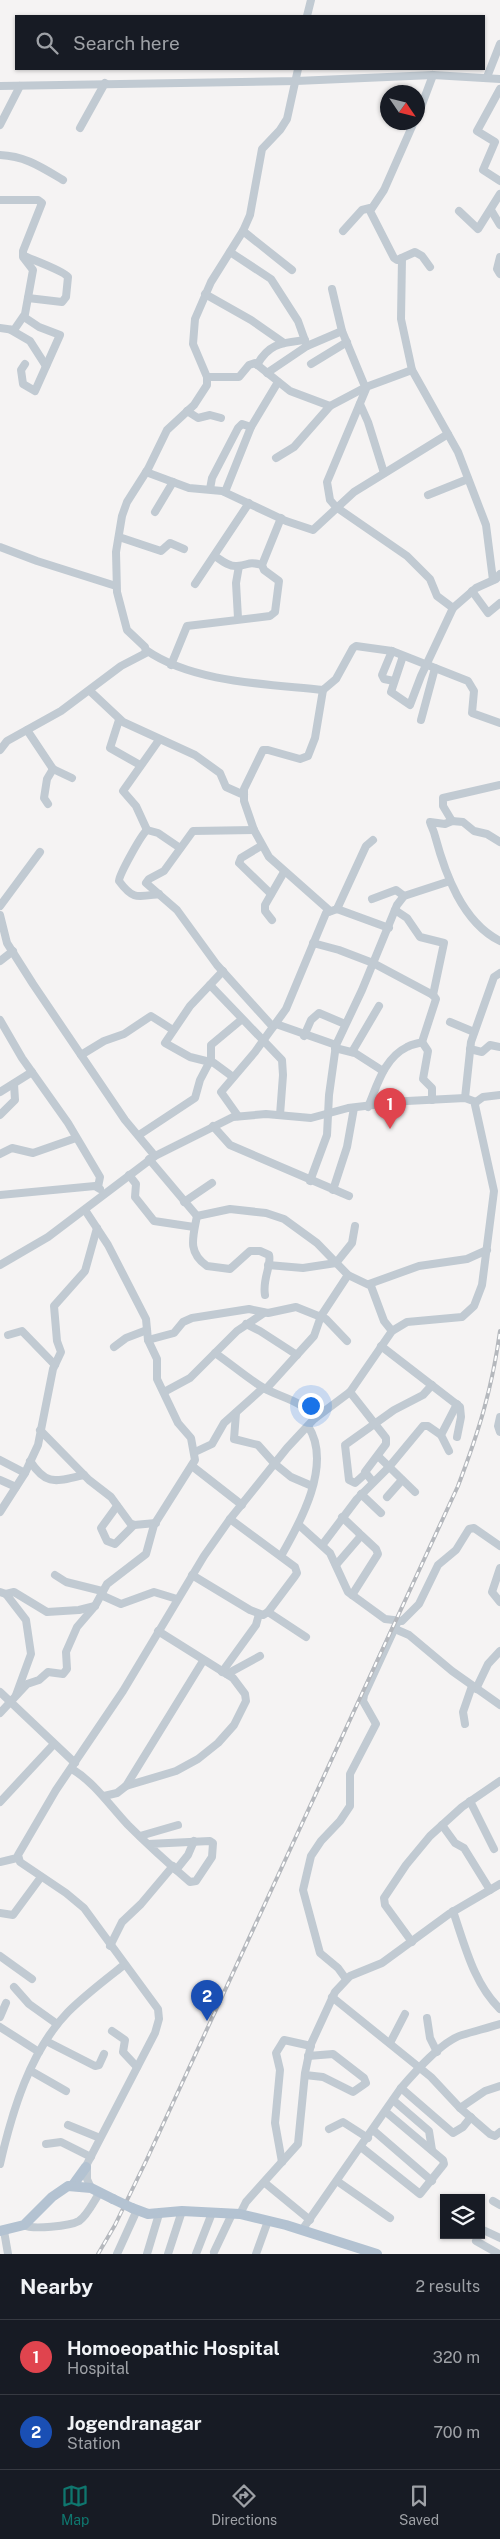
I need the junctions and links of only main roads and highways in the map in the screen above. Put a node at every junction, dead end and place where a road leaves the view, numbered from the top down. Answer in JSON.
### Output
{"nodes":[{"id":1,"x":88,"y":2162,"type":"road end"},
{"id":2,"x":73,"y":2185,"type":"junction"},
{"id":3,"x":2,"y":2231,"type":"edge"},
{"id":4,"x":377,"y":2254,"type":"edge"}],
"edges":[{"from":1,"to":2,"type":"main road"},
{"from":2,"to":3,"type":"main road"},
{"from":2,"to":4,"type":"main road","bridge":true}]}
